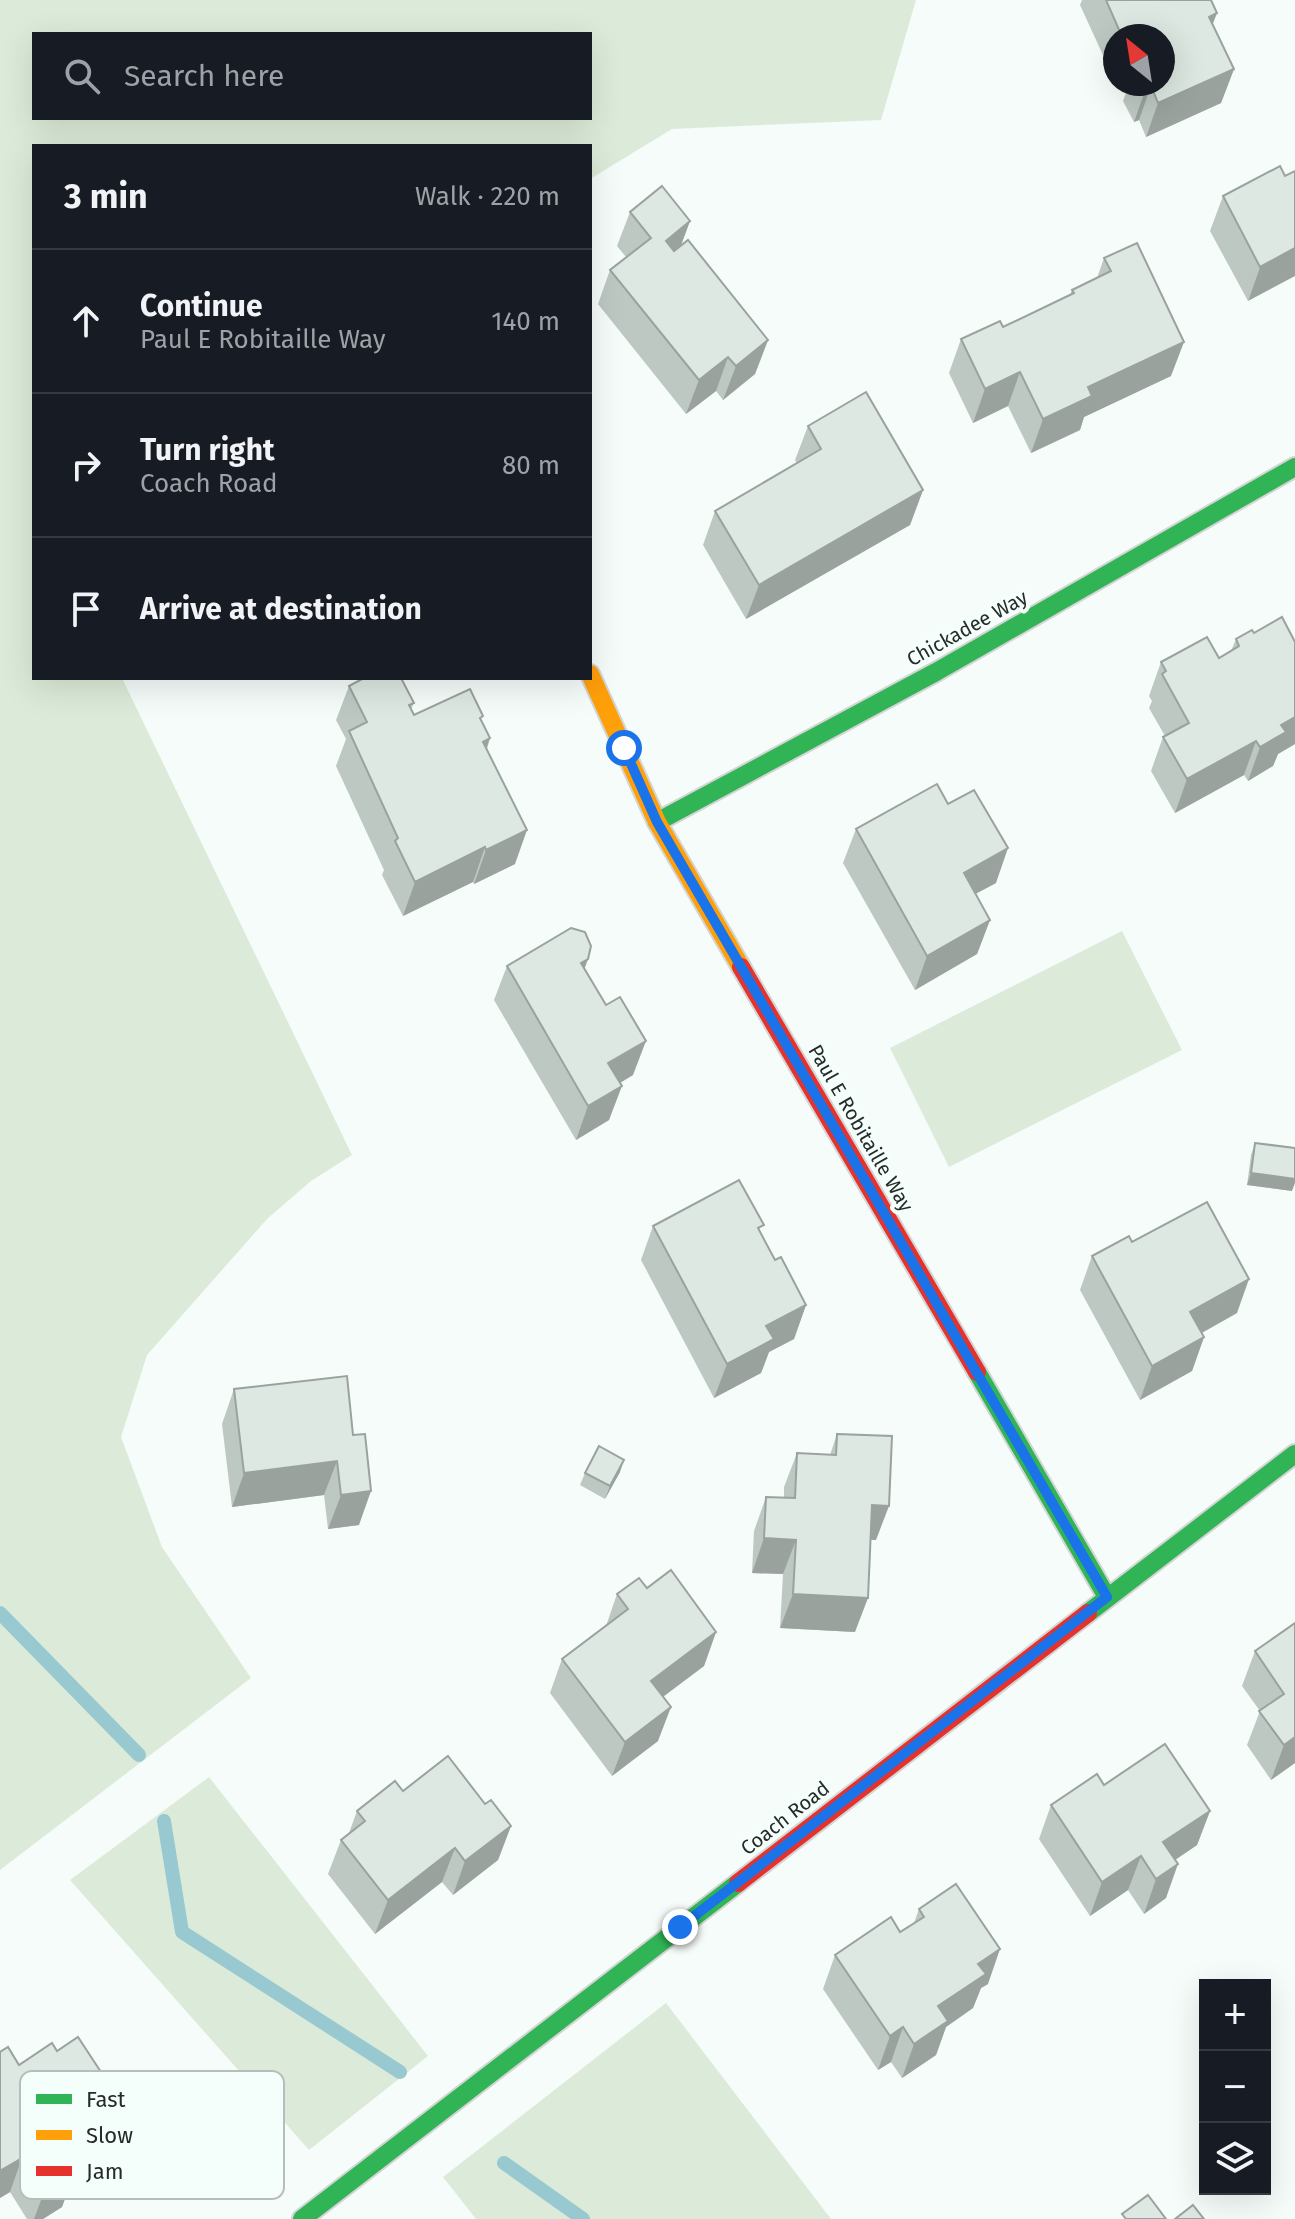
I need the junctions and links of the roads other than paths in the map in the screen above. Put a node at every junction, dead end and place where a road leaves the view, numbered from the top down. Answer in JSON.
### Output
{"nodes":[{"id":1,"x":1295,"y":467,"type":"edge"},
{"id":2,"x":592,"y":678,"type":"edge"},
{"id":3,"x":657,"y":822,"type":"junction"},
{"id":4,"x":1295,"y":1454,"type":"edge"},
{"id":5,"x":1107,"y":1597,"type":"junction"},
{"id":6,"x":302,"y":2219,"type":"edge"}],
"edges":[{"from":1,"to":3,"type":"street","name":"Chickadee Way"},
{"from":2,"to":3,"type":"street","name":"Paul E Robitaille Way"},
{"from":3,"to":5,"type":"street","name":"Paul E Robitaille Way"},
{"from":4,"to":5,"type":"street","name":"Coach Road"},
{"from":5,"to":6,"type":"street","name":"Coach Road"}]}
